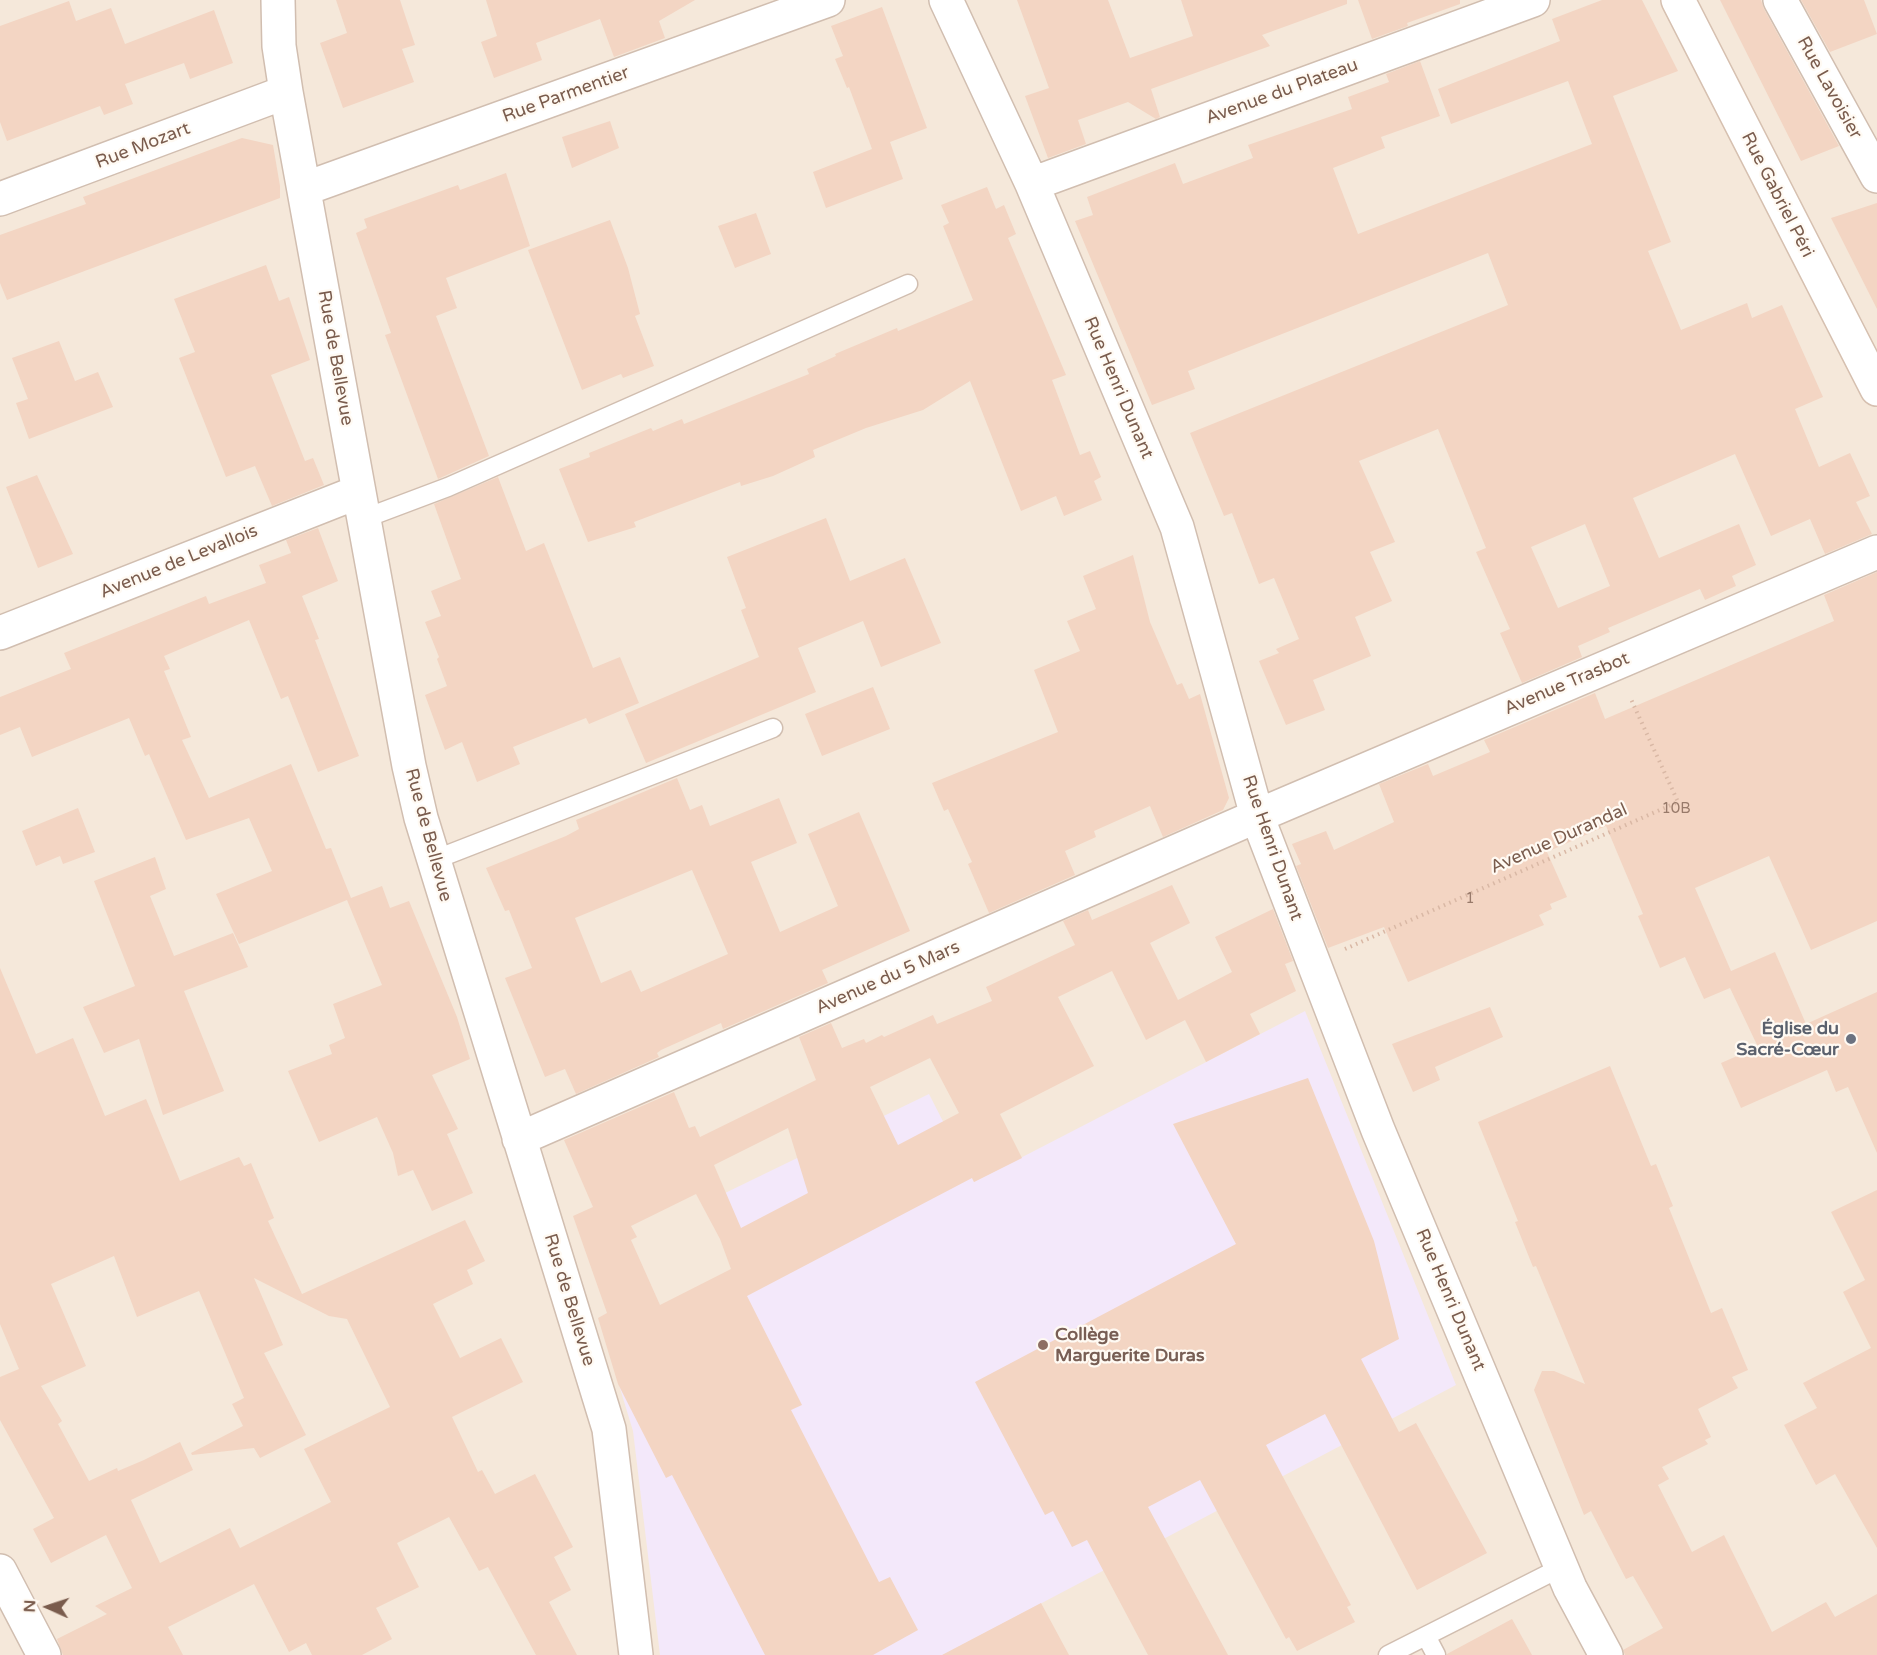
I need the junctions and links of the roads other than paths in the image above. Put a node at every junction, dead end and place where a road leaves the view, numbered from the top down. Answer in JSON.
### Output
{"nodes":[{"id":1,"x":278,"y":0,"type":"edge"},
{"id":2,"x":828,"y":0,"type":"edge"},
{"id":3,"x":946,"y":0,"type":"edge"},
{"id":4,"x":1533,"y":0,"type":"edge"},
{"id":5,"x":1678,"y":0,"type":"edge"},
{"id":6,"x":1780,"y":0,"type":"edge"},
{"id":7,"x":286,"y":92,"type":"junction"},
{"id":8,"x":1877,"y":176,"type":"edge"},
{"id":9,"x":1032,"y":184,"type":"junction"},
{"id":10,"x":304,"y":189,"type":"junction"},
{"id":11,"x":0,"y":199,"type":"edge"},
{"id":12,"x":908,"y":284,"type":"dead end"},
{"id":13,"x":1877,"y":389,"type":"edge"},
{"id":14,"x":361,"y":505,"type":"junction"},
{"id":15,"x":1877,"y":552,"type":"edge"},
{"id":16,"x":0,"y":633,"type":"edge"},
{"id":17,"x":773,"y":728,"type":"dead end"},
{"id":18,"x":1257,"y":816,"type":"junction"},
{"id":19,"x":434,"y":860,"type":"junction"},
{"id":20,"x":519,"y":1139,"type":"junction"},
{"id":21,"x":1562,"y":1567,"type":"junction"},
{"id":22,"x":2,"y":1582,"type":"edge"},
{"id":23,"x":1426,"y":1636,"type":"junction"},
{"id":24,"x":44,"y":1655,"type":"edge"},
{"id":25,"x":636,"y":1655,"type":"edge"},
{"id":26,"x":1388,"y":1655,"type":"edge"},
{"id":27,"x":1436,"y":1655,"type":"edge"},
{"id":28,"x":1606,"y":1655,"type":"edge"}],
"edges":[{"from":1,"to":7,"type":"street","name":"Rue de Bellevue"},
{"from":2,"to":10,"type":"street","name":"Rue Parmentier"},
{"from":3,"to":9,"type":"street","name":"Rue Henri Dunant"},
{"from":4,"to":9,"type":"street","name":"Avenue du Plateau"},
{"from":5,"to":13,"type":"street","name":"Rue Gabriel Péri"},
{"from":6,"to":8,"type":"street","name":"Rue Lavoisier"},
{"from":7,"to":10,"type":"street","name":"Rue de Bellevue"},
{"from":7,"to":11,"type":"street","name":"Rue Mozart"},
{"from":9,"to":18,"type":"street","name":"Rue Henri Dunant"},
{"from":10,"to":14,"type":"street","name":"Rue de Bellevue"},
{"from":12,"to":14,"type":"lane"},
{"from":14,"to":16,"type":"street","name":"Avenue de Levallois"},
{"from":14,"to":19,"type":"street","name":"Rue de Bellevue"},
{"from":15,"to":18,"type":"street","name":"Avenue Trasbot"},
{"from":17,"to":19,"type":"lane"},
{"from":18,"to":20,"type":"street","name":"Avenue du 5 Mars"},
{"from":18,"to":21,"type":"street","name":"Rue Henri Dunant"},
{"from":19,"to":20,"type":"street","name":"Rue de Bellevue"},
{"from":20,"to":25,"type":"street","name":"Rue de Bellevue"},
{"from":21,"to":23,"type":"lane"},
{"from":21,"to":28,"type":"street","name":"Rue Henri Dunant"},
{"from":22,"to":24,"type":"street"},
{"from":23,"to":26,"type":"lane"},
{"from":23,"to":27,"type":"lane"}]}
